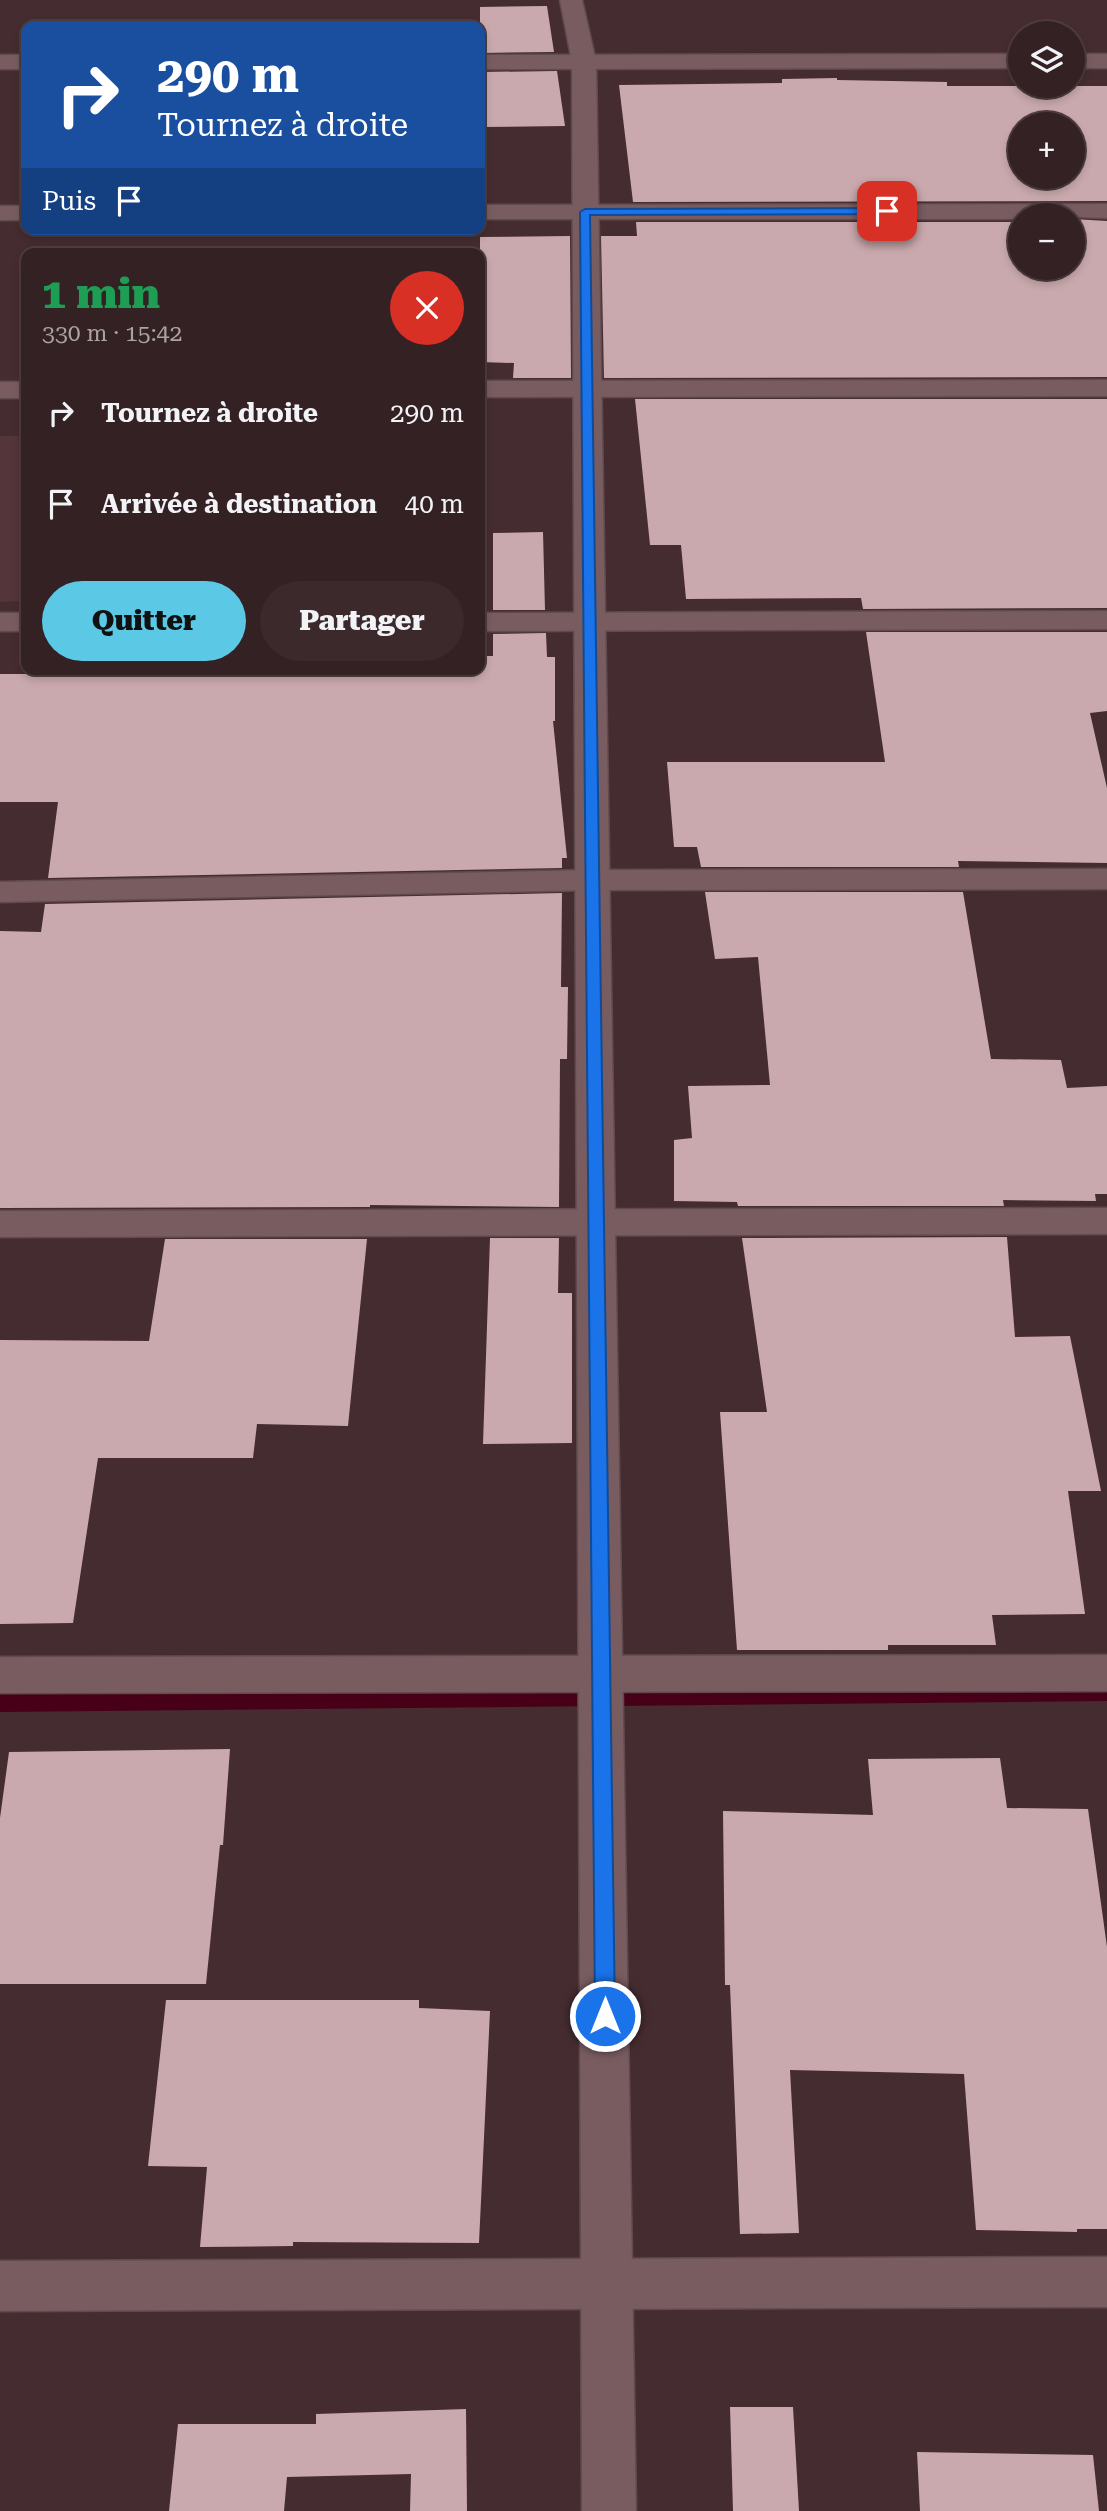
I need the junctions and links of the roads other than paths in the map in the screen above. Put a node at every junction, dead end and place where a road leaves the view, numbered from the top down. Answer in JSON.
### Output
{"nodes":[{"id":1,"x":571,"y":0,"type":"edge"},
{"id":2,"x":1008,"y":61,"type":"edge"},
{"id":3,"x":1085,"y":61,"type":"edge"},
{"id":4,"x":1107,"y":61,"type":"edge"},
{"id":5,"x":0,"y":62,"type":"edge"},
{"id":6,"x":21,"y":62,"type":"edge"},
{"id":7,"x":485,"y":62,"type":"edge"},
{"id":8,"x":584,"y":62,"type":"junction"},
{"id":9,"x":1107,"y":211,"type":"edge"},
{"id":10,"x":21,"y":212,"type":"edge"},
{"id":11,"x":485,"y":212,"type":"edge"},
{"id":12,"x":585,"y":212,"type":"junction"},
{"id":13,"x":0,"y":213,"type":"edge"},
{"id":14,"x":1107,"y":388,"type":"edge"},
{"id":15,"x":485,"y":389,"type":"edge"},
{"id":16,"x":587,"y":389,"type":"junction"},
{"id":17,"x":0,"y":390,"type":"edge"},
{"id":18,"x":21,"y":390,"type":"edge"},
{"id":19,"x":1107,"y":620,"type":"edge"},
{"id":20,"x":590,"y":621,"type":"junction"},
{"id":21,"x":0,"y":622,"type":"edge"},
{"id":22,"x":21,"y":622,"type":"edge"},
{"id":23,"x":485,"y":622,"type":"edge"},
{"id":24,"x":1107,"y":879,"type":"edge"},
{"id":25,"x":592,"y":880,"type":"junction"},
{"id":26,"x":0,"y":892,"type":"edge"},
{"id":27,"x":1107,"y":1221,"type":"edge"},
{"id":28,"x":596,"y":1222,"type":"junction"},
{"id":29,"x":0,"y":1224,"type":"edge"},
{"id":30,"x":1107,"y":1673,"type":"edge"},
{"id":31,"x":600,"y":1674,"type":"junction"},
{"id":32,"x":0,"y":1675,"type":"edge"},
{"id":33,"x":1107,"y":2282,"type":"edge"},
{"id":34,"x":607,"y":2284,"type":"junction"},
{"id":35,"x":0,"y":2286,"type":"edge"},
{"id":36,"x":610,"y":2511,"type":"edge"}],
"edges":[{"from":1,"to":8,"type":"street"},
{"from":2,"to":8,"type":"street"},
{"from":3,"to":4,"type":"street"},
{"from":5,"to":6,"type":"street"},
{"from":7,"to":8,"type":"street"},
{"from":8,"to":12,"type":"street"},
{"from":9,"to":12,"type":"street"},
{"from":10,"to":13,"type":"street"},
{"from":11,"to":12,"type":"street"},
{"from":12,"to":16,"type":"street"},
{"from":14,"to":16,"type":"street"},
{"from":15,"to":16,"type":"street"},
{"from":16,"to":20,"type":"street"},
{"from":17,"to":18,"type":"street"},
{"from":19,"to":20,"type":"street"},
{"from":20,"to":23,"type":"street"},
{"from":20,"to":25,"type":"street"},
{"from":21,"to":22,"type":"street"},
{"from":24,"to":25,"type":"street"},
{"from":25,"to":26,"type":"street"},
{"from":25,"to":28,"type":"street"},
{"from":27,"to":28,"type":"street"},
{"from":28,"to":29,"type":"street"},
{"from":28,"to":31,"type":"street"},
{"from":30,"to":31,"type":"street"},
{"from":31,"to":32,"type":"street"},
{"from":31,"to":34,"type":"street"},
{"from":33,"to":34,"type":"street"},
{"from":34,"to":35,"type":"street"},
{"from":34,"to":36,"type":"street"}]}
